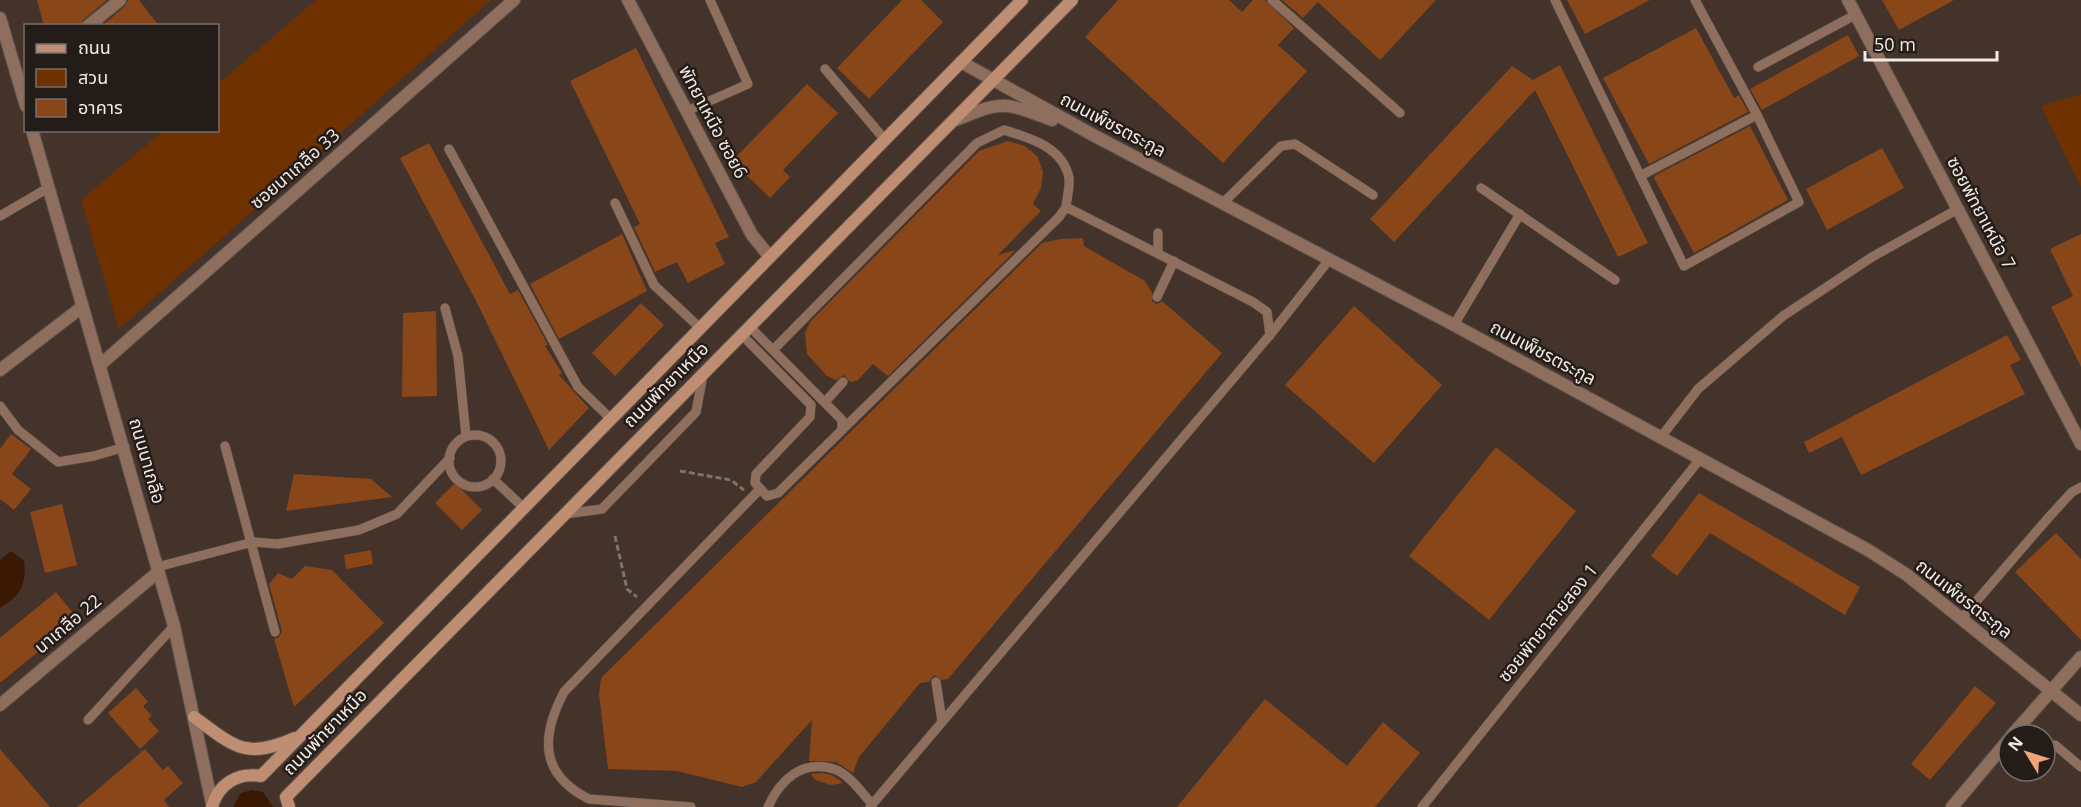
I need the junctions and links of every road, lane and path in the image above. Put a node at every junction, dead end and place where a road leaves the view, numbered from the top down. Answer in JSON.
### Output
{"nodes":[{"id":1,"x":120,"y":0,"type":"edge"},
{"id":2,"x":514,"y":0,"type":"edge"},
{"id":3,"x":628,"y":0,"type":"edge"},
{"id":4,"x":710,"y":0,"type":"edge"},
{"id":5,"x":1022,"y":0,"type":"edge"},
{"id":6,"x":1072,"y":0,"type":"edge"},
{"id":7,"x":1272,"y":0,"type":"edge"},
{"id":8,"x":1555,"y":0,"type":"edge"},
{"id":9,"x":1695,"y":0,"type":"edge"},
{"id":10,"x":1848,"y":0,"type":"edge"},
{"id":11,"x":1855,"y":15,"type":"junction"},
{"id":12,"x":90,"y":24,"type":"edge"},
{"id":13,"x":1,"y":26,"type":"edge"},
{"id":14,"x":961,"y":62,"type":"junction"},
{"id":15,"x":1758,"y":67,"type":"dead end"},
{"id":16,"x":825,"y":69,"type":"dead end"},
{"id":17,"x":22,"y":78,"type":"edge"},
{"id":18,"x":992,"y":79,"type":"junction"},
{"id":19,"x":687,"y":111,"type":"junction"},
{"id":20,"x":1400,"y":113,"type":"dead end"},
{"id":21,"x":1756,"y":115,"type":"junction"},
{"id":22,"x":948,"y":123,"type":"junction"},
{"id":23,"x":33,"y":132,"type":"edge"},
{"id":24,"x":1093,"y":135,"type":"junction"},
{"id":25,"x":885,"y":140,"type":"junction"},
{"id":26,"x":449,"y":149,"type":"dead end"},
{"id":27,"x":1640,"y":176,"type":"junction"},
{"id":28,"x":1480,"y":188,"type":"dead end"},
{"id":29,"x":48,"y":189,"type":"junction"},
{"id":30,"x":1373,"y":195,"type":"dead end"},
{"id":31,"x":1224,"y":202,"type":"junction"},
{"id":32,"x":615,"y":203,"type":"dead end"},
{"id":33,"x":1066,"y":207,"type":"junction"},
{"id":34,"x":1958,"y":209,"type":"junction"},
{"id":35,"x":1520,"y":214,"type":"junction"},
{"id":36,"x":0,"y":216,"type":"edge"},
{"id":37,"x":1158,"y":233,"type":"dead end"},
{"id":38,"x":1158,"y":253,"type":"junction"},
{"id":39,"x":770,"y":257,"type":"junction"},
{"id":40,"x":1329,"y":260,"type":"junction"},
{"id":41,"x":1174,"y":261,"type":"junction"},
{"id":42,"x":1615,"y":280,"type":"dead end"},
{"id":43,"x":1157,"y":297,"type":"dead end"},
{"id":44,"x":82,"y":307,"type":"junction"},
{"id":45,"x":445,"y":308,"type":"dead end"},
{"id":46,"x":1454,"y":325,"type":"junction"},
{"id":47,"x":700,"y":328,"type":"junction"},
{"id":48,"x":745,"y":330,"type":"junction"},
{"id":49,"x":1270,"y":335,"type":"junction"},
{"id":50,"x":773,"y":350,"type":"junction"},
{"id":51,"x":100,"y":365,"type":"junction"},
{"id":52,"x":0,"y":370,"type":"edge"},
{"id":53,"x":703,"y":373,"type":"junction"},
{"id":54,"x":843,"y":382,"type":"dead end"},
{"id":55,"x":825,"y":402,"type":"junction"},
{"id":56,"x":0,"y":406,"type":"edge"},
{"id":57,"x":611,"y":419,"type":"junction"},
{"id":58,"x":842,"y":430,"type":"junction"},
{"id":59,"x":466,"y":436,"type":"junction"},
{"id":60,"x":1661,"y":437,"type":"junction"},
{"id":61,"x":2081,"y":444,"type":"edge"},
{"id":62,"x":225,"y":446,"type":"dead end"},
{"id":63,"x":124,"y":447,"type":"junction"},
{"id":64,"x":450,"y":458,"type":"junction"},
{"id":65,"x":1700,"y":459,"type":"junction"},
{"id":66,"x":680,"y":471,"type":"dead end"},
{"id":67,"x":493,"y":479,"type":"junction"},
{"id":68,"x":2081,"y":487,"type":"edge"},
{"id":69,"x":759,"y":490,"type":"junction"},
{"id":70,"x":750,"y":495,"type":"dead end"},
{"id":71,"x":524,"y":508,"type":"junction"},
{"id":72,"x":565,"y":514,"type":"junction"},
{"id":73,"x":615,"y":536,"type":"dead end"},
{"id":74,"x":253,"y":542,"type":"junction"},
{"id":75,"x":158,"y":569,"type":"junction"},
{"id":76,"x":644,"y":603,"type":"dead end"},
{"id":77,"x":1961,"y":619,"type":"junction"},
{"id":78,"x":174,"y":626,"type":"junction"},
{"id":79,"x":275,"y":632,"type":"dead end"},
{"id":80,"x":2081,"y":657,"type":"edge"},
{"id":81,"x":936,"y":682,"type":"dead end"},
{"id":82,"x":2050,"y":690,"type":"junction"},
{"id":83,"x":0,"y":705,"type":"edge"},
{"id":84,"x":2081,"y":716,"type":"edge"},
{"id":85,"x":194,"y":717,"type":"junction"},
{"id":86,"x":88,"y":720,"type":"dead end"},
{"id":87,"x":942,"y":721,"type":"junction"},
{"id":88,"x":2022,"y":723,"type":"edge"},
{"id":89,"x":301,"y":735,"type":"junction"},
{"id":90,"x":2057,"y":747,"type":"edge"},
{"id":91,"x":1997,"y":753,"type":"edge"},
{"id":92,"x":2081,"y":767,"type":"edge"},
{"id":93,"x":288,"y":802,"type":"edge"},
{"id":94,"x":871,"y":805,"type":"edge"},
{"id":95,"x":212,"y":806,"type":"edge"},
{"id":96,"x":691,"y":807,"type":"edge"},
{"id":97,"x":768,"y":807,"type":"edge"},
{"id":98,"x":1422,"y":807,"type":"edge"},
{"id":99,"x":1952,"y":807,"type":"edge"}],
"edges":[{"from":1,"to":12,"type":"street"},
{"from":2,"to":51,"type":"street","name":"ซอยนาเกลือ 33"},
{"from":3,"to":19,"type":"street","name":"พัทยาเหนือ ซอย6"},
{"from":4,"to":19,"type":"lane"},
{"from":5,"to":14,"type":"main road","name":"ถนนพัทยาเหนือ"},
{"from":6,"to":18,"type":"main road","name":"ถนนพัทยาเหนือ"},
{"from":7,"to":20,"type":"lane"},
{"from":8,"to":27,"type":"lane"},
{"from":9,"to":21,"type":"lane"},
{"from":10,"to":11,"type":"street","name":"ซอยพัทยาเหนือ 7"},
{"from":11,"to":15,"type":"lane"},
{"from":11,"to":34,"type":"street","name":"ซอยพัทยาเหนือ 7"},
{"from":13,"to":17,"type":"street"},
{"from":14,"to":18,"type":"street","name":"ถนนเพ็ชรตระกูล"},
{"from":14,"to":25,"type":"main road","name":"ถนนพัทยาเหนือ"},
{"from":16,"to":25,"type":"lane"},
{"from":18,"to":22,"type":"main road","name":"ถนนพัทยาเหนือ"},
{"from":18,"to":24,"type":"street","name":"ถนนเพ็ชรตระกูล"},
{"from":19,"to":39,"type":"street","name":"พัทยาเหนือ ซอย6"},
{"from":21,"to":27,"type":"lane"},
{"from":21,"to":27,"type":"lane"},
{"from":22,"to":24,"type":"street"},
{"from":22,"to":48,"type":"main road","name":"ถนนพัทยาเหนือ"},
{"from":23,"to":29,"type":"street","name":"ถนนนาเกลือ"},
{"from":24,"to":31,"type":"street","name":"ถนนเพ็ชรตระกูล"},
{"from":25,"to":39,"type":"main road","name":"ถนนพัทยาเหนือ"},
{"from":26,"to":57,"type":"lane"},
{"from":28,"to":35,"type":"lane"},
{"from":29,"to":36,"type":"lane"},
{"from":29,"to":44,"type":"street","name":"ถนนนาเกลือ"},
{"from":30,"to":31,"type":"lane"},
{"from":31,"to":40,"type":"street","name":"ถนนเพ็ชรตระกูล"},
{"from":32,"to":47,"type":"lane"},
{"from":33,"to":38,"type":"lane"},
{"from":33,"to":50,"type":"lane"},
{"from":33,"to":58,"type":"lane"},
{"from":34,"to":60,"type":"lane"},
{"from":34,"to":61,"type":"street","name":"ซอยพัทยาเหนือ 7"},
{"from":35,"to":42,"type":"lane"},
{"from":35,"to":46,"type":"lane"},
{"from":37,"to":38,"type":"lane"},
{"from":38,"to":41,"type":"lane"},
{"from":39,"to":47,"type":"main road","name":"ถนนพัทยาเหนือ"},
{"from":40,"to":46,"type":"street","name":"ถนนเพ็ชรตระกูล"},
{"from":40,"to":49,"type":"lane"},
{"from":41,"to":43,"type":"lane"},
{"from":41,"to":49,"type":"lane"},
{"from":44,"to":51,"type":"street","name":"ถนนนาเกลือ"},
{"from":44,"to":52,"type":"street"},
{"from":45,"to":59,"type":"lane"},
{"from":46,"to":60,"type":"street","name":"ถนนเพ็ชรตระกูล"},
{"from":47,"to":57,"type":"main road","name":"ถนนพัทยาเหนือ"},
{"from":48,"to":50,"type":"lane"},
{"from":48,"to":53,"type":"main road","name":"ถนนพัทยาเหนือ"},
{"from":48,"to":69,"type":"lane"},
{"from":49,"to":87,"type":"lane"},
{"from":50,"to":55,"type":"lane"},
{"from":51,"to":63,"type":"street","name":"ถนนนาเกลือ"},
{"from":53,"to":72,"type":"main road","name":"ถนนพัทยาเหนือ"},
{"from":53,"to":72,"type":"lane"},
{"from":54,"to":55,"type":"lane"},
{"from":55,"to":58,"type":"lane"},
{"from":56,"to":63,"type":"lane"},
{"from":57,"to":71,"type":"main road","name":"ถนนพัทยาเหนือ"},
{"from":58,"to":69,"type":"lane"},
{"from":59,"to":64,"type":"lane"},
{"from":59,"to":67,"type":"lane"},
{"from":60,"to":65,"type":"street","name":"ถนนเพ็ชรตระกูล"},
{"from":62,"to":74,"type":"lane"},
{"from":63,"to":75,"type":"street","name":"ถนนนาเกลือ"},
{"from":64,"to":67,"type":"lane"},
{"from":64,"to":74,"type":"lane"},
{"from":65,"to":77,"type":"street","name":"ถนนเพ็ชรตระกูล"},
{"from":65,"to":98,"type":"lane","name":"ซอยพัทยาสายสอง 1"},
{"from":66,"to":70,"type":"path"},
{"from":67,"to":71,"type":"lane"},
{"from":68,"to":77,"type":"lane"},
{"from":69,"to":96,"type":"lane"},
{"from":71,"to":89,"type":"main road","name":"ถนนพัทยาเหนือ"},
{"from":72,"to":93,"type":"main road","name":"ถนนพัทยาเหนือ"},
{"from":73,"to":76,"type":"path"},
{"from":74,"to":75,"type":"lane"},
{"from":74,"to":79,"type":"lane"},
{"from":75,"to":78,"type":"street","name":"ถนนนาเกลือ"},
{"from":75,"to":83,"type":"street","name":"นาเกลือ 22"},
{"from":77,"to":82,"type":"street","name":"ถนนเพ็ชรตระกูล"},
{"from":78,"to":85,"type":"street","name":"ถนนนาเกลือ"},
{"from":78,"to":86,"type":"lane"},
{"from":80,"to":82,"type":"street"},
{"from":81,"to":87,"type":"lane"},
{"from":82,"to":84,"type":"street","name":"ถนนเพ็ชรตระกูล"},
{"from":82,"to":88,"type":"street"},
{"from":85,"to":89,"type":"main road"},
{"from":85,"to":95,"type":"street","name":"ถนนนาเกลือ"},
{"from":87,"to":94,"type":"lane"},
{"from":89,"to":95,"type":"main road","name":"ถนนพัทยาเหนือ"},
{"from":90,"to":92,"type":"lane"},
{"from":91,"to":99,"type":"street"},
{"from":94,"to":97,"type":"lane"}]}
